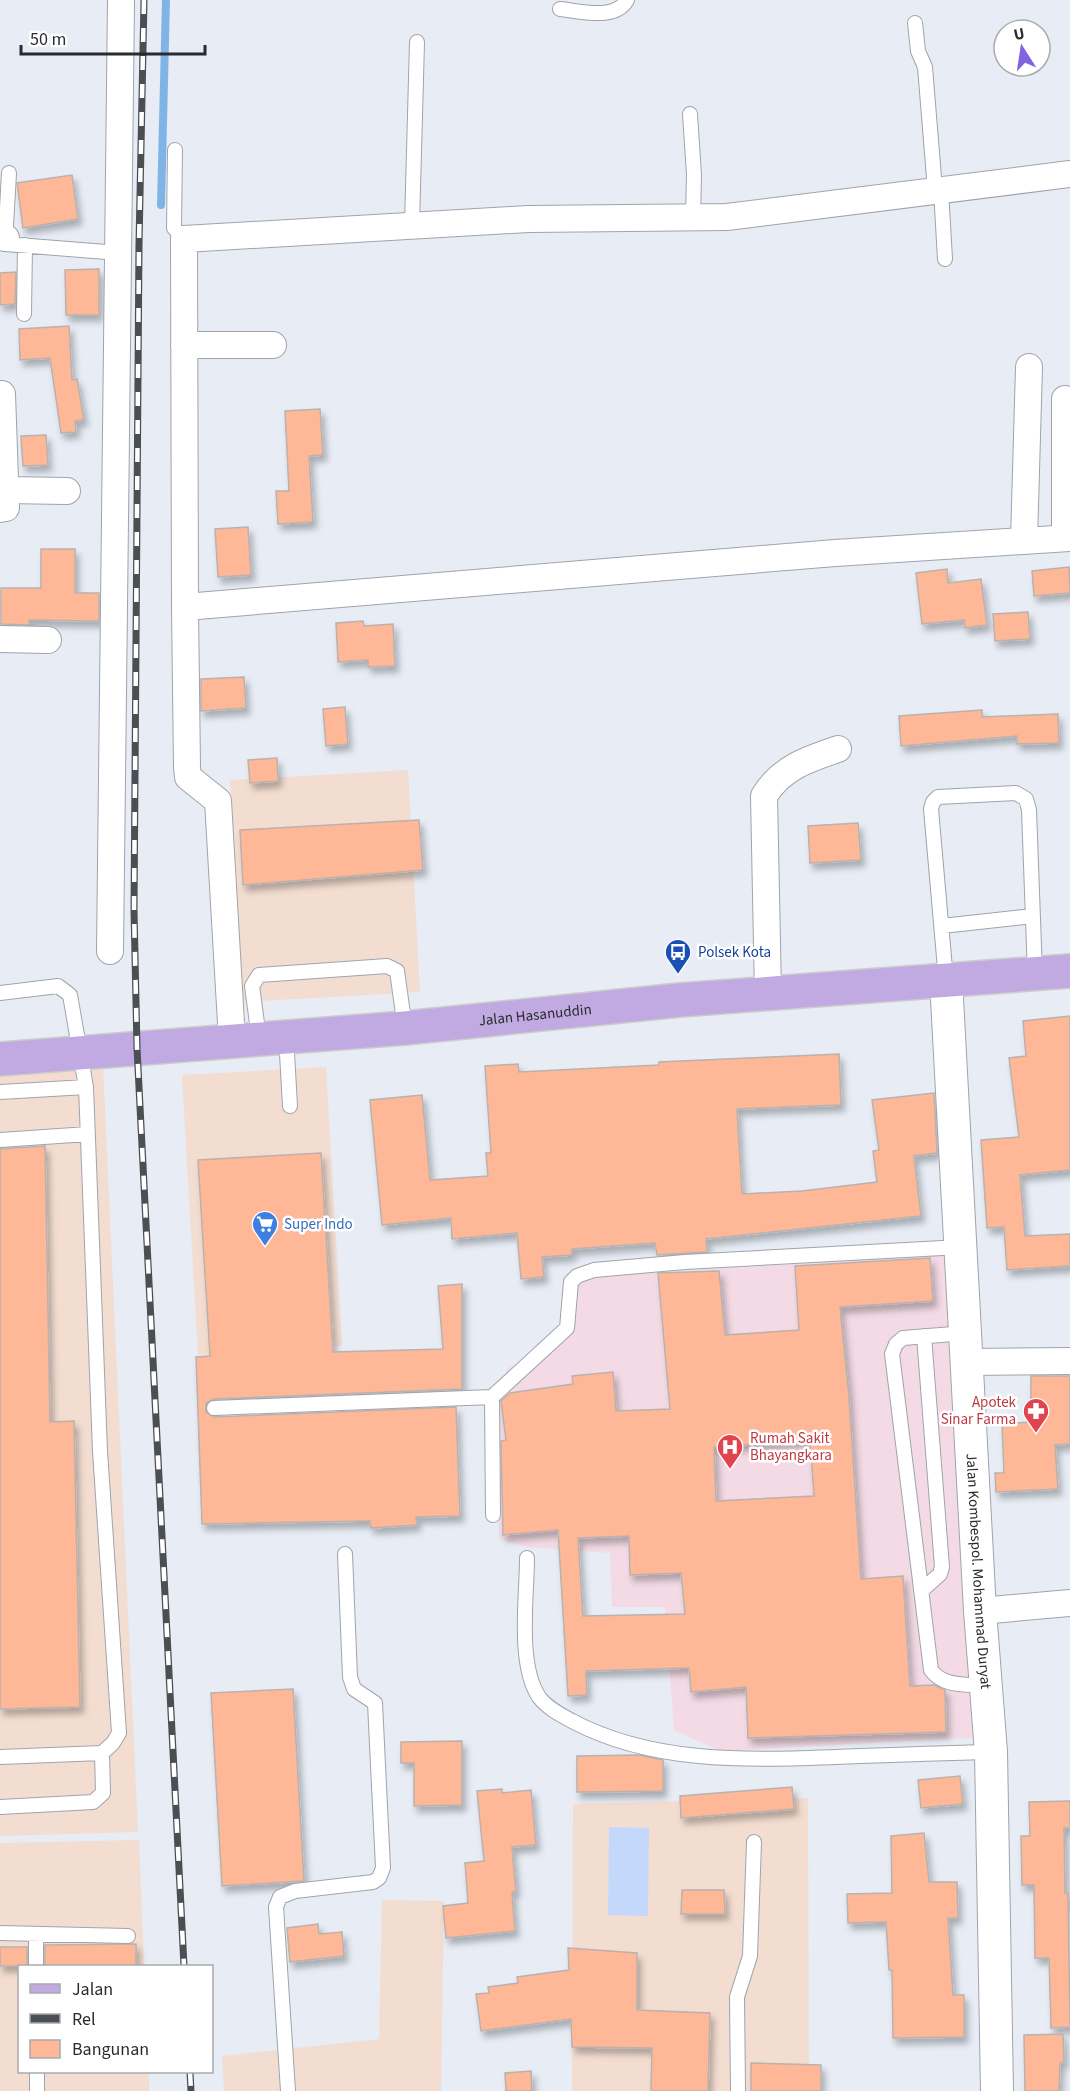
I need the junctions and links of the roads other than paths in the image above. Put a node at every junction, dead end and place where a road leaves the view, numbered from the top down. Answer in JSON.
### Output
{"nodes":[{"id":1,"x":121,"y":0,"type":"edge"},
{"id":2,"x":627,"y":0,"type":"edge"},
{"id":3,"x":560,"y":9,"type":"dead end"},
{"id":4,"x":915,"y":23,"type":"dead end"},
{"id":5,"x":417,"y":42,"type":"dead end"},
{"id":6,"x":690,"y":114,"type":"dead end"},
{"id":7,"x":175,"y":150,"type":"dead end"},
{"id":8,"x":9,"y":173,"type":"dead end"},
{"id":9,"x":1070,"y":174,"type":"edge"},
{"id":10,"x":938,"y":190,"type":"junction"},
{"id":11,"x":693,"y":217,"type":"junction"},
{"id":12,"x":412,"y":225,"type":"junction"},
{"id":13,"x":184,"y":239,"type":"junction"},
{"id":14,"x":10,"y":240,"type":"edge"},
{"id":15,"x":119,"y":253,"type":"junction"},
{"id":16,"x":945,"y":259,"type":"dead end"},
{"id":17,"x":24,"y":314,"type":"dead end"},
{"id":18,"x":184,"y":345,"type":"junction"},
{"id":19,"x":273,"y":345,"type":"dead end"},
{"id":20,"x":1029,"y":367,"type":"dead end"},
{"id":21,"x":0,"y":394,"type":"edge"},
{"id":22,"x":1065,"y":399,"type":"dead end"},
{"id":23,"x":67,"y":491,"type":"dead end"},
{"id":24,"x":3,"y":499,"type":"edge"},
{"id":25,"x":1067,"y":538,"type":"edge"},
{"id":26,"x":1024,"y":541,"type":"junction"},
{"id":27,"x":185,"y":607,"type":"junction"},
{"id":28,"x":0,"y":639,"type":"edge"},
{"id":29,"x":48,"y":640,"type":"dead end"},
{"id":30,"x":838,"y":749,"type":"dead end"},
{"id":31,"x":1033,"y":916,"type":"junction"},
{"id":32,"x":942,"y":926,"type":"junction"},
{"id":33,"x":110,"y":951,"type":"dead end"},
{"id":34,"x":1070,"y":971,"type":"edge"},
{"id":35,"x":1035,"y":974,"type":"junction"},
{"id":36,"x":946,"y":980,"type":"junction"},
{"id":37,"x":0,"y":993,"type":"edge"},
{"id":38,"x":768,"y":993,"type":"junction"},
{"id":39,"x":405,"y":1028,"type":"junction"},
{"id":40,"x":259,"y":1038,"type":"junction"},
{"id":41,"x":82,"y":1052,"type":"junction"},
{"id":42,"x":0,"y":1059,"type":"edge"},
{"id":43,"x":86,"y":1087,"type":"junction"},
{"id":44,"x":0,"y":1092,"type":"edge"},
{"id":45,"x":290,"y":1106,"type":"dead end"},
{"id":46,"x":88,"y":1134,"type":"junction"},
{"id":47,"x":0,"y":1140,"type":"edge"},
{"id":48,"x":961,"y":1247,"type":"junction"},
{"id":49,"x":924,"y":1336,"type":"junction"},
{"id":50,"x":967,"y":1348,"type":"junction"},
{"id":51,"x":1070,"y":1361,"type":"edge"},
{"id":52,"x":492,"y":1397,"type":"junction"},
{"id":53,"x":214,"y":1408,"type":"dead end"},
{"id":54,"x":493,"y":1515,"type":"dead end"},
{"id":55,"x":345,"y":1554,"type":"dead end"},
{"id":56,"x":527,"y":1558,"type":"dead end"},
{"id":57,"x":921,"y":1591,"type":"junction"},
{"id":58,"x":1070,"y":1603,"type":"edge"},
{"id":59,"x":980,"y":1611,"type":"junction"},
{"id":60,"x":985,"y":1686,"type":"junction"},
{"id":61,"x":991,"y":1752,"type":"junction"},
{"id":62,"x":102,"y":1753,"type":"junction"},
{"id":63,"x":0,"y":1756,"type":"edge"},
{"id":64,"x":0,"y":1807,"type":"edge"},
{"id":65,"x":754,"y":1842,"type":"dead end"},
{"id":66,"x":0,"y":1933,"type":"edge"},
{"id":67,"x":36,"y":1934,"type":"junction"},
{"id":68,"x":128,"y":1936,"type":"dead end"},
{"id":69,"x":36,"y":1965,"type":"edge"},
{"id":70,"x":37,"y":2073,"type":"edge"},
{"id":71,"x":37,"y":2091,"type":"edge"},
{"id":72,"x":288,"y":2091,"type":"edge"},
{"id":73,"x":738,"y":2091,"type":"edge"},
{"id":74,"x":997,"y":2091,"type":"edge"}],
"edges":[{"from":1,"to":15,"type":"street"},
{"from":2,"to":3,"type":"lane"},
{"from":4,"to":10,"type":"lane"},
{"from":5,"to":12,"type":"lane"},
{"from":6,"to":11,"type":"lane"},
{"from":7,"to":13,"type":"lane"},
{"from":8,"to":14,"type":"lane"},
{"from":9,"to":10,"type":"street"},
{"from":10,"to":11,"type":"street"},
{"from":10,"to":16,"type":"lane"},
{"from":11,"to":12,"type":"street"},
{"from":12,"to":13,"type":"street"},
{"from":13,"to":18,"type":"street"},
{"from":14,"to":15,"type":"lane"},
{"from":14,"to":17,"type":"lane"},
{"from":15,"to":33,"type":"street"},
{"from":18,"to":19,"type":"street"},
{"from":18,"to":27,"type":"street"},
{"from":20,"to":26,"type":"street"},
{"from":21,"to":24,"type":"street"},
{"from":22,"to":25,"type":"street"},
{"from":23,"to":24,"type":"street"},
{"from":25,"to":26,"type":"street"},
{"from":26,"to":27,"type":"street"},
{"from":27,"to":40,"type":"street"},
{"from":28,"to":29,"type":"street"},
{"from":30,"to":38,"type":"street"},
{"from":31,"to":32,"type":"lane"},
{"from":31,"to":32,"type":"lane"},
{"from":31,"to":35,"type":"lane"},
{"from":32,"to":36,"type":"lane"},
{"from":34,"to":35,"type":"main road","name":"Jalan Hasanuddin"},
{"from":35,"to":36,"type":"main road","name":"Jalan Hasanuddin"},
{"from":36,"to":38,"type":"main road","name":"Jalan Hasanuddin"},
{"from":36,"to":48,"type":"street","name":"Jalan Kombespol. Mohammad Duryat"},
{"from":37,"to":41,"type":"lane"},
{"from":38,"to":39,"type":"main road","name":"Jalan Hasanuddin"},
{"from":39,"to":40,"type":"main road","name":"Jalan Hasanuddin"},
{"from":39,"to":40,"type":"lane"},
{"from":40,"to":41,"type":"main road","name":"Jalan Hasanuddin"},
{"from":40,"to":45,"type":"lane"},
{"from":41,"to":42,"type":"main road","name":"Jalan Hasanuddin"},
{"from":41,"to":43,"type":"lane"},
{"from":43,"to":44,"type":"lane"},
{"from":43,"to":46,"type":"lane"},
{"from":46,"to":47,"type":"lane"},
{"from":46,"to":62,"type":"lane"},
{"from":48,"to":50,"type":"street","name":"Jalan Kombespol. Mohammad Duryat"},
{"from":48,"to":52,"type":"lane"},
{"from":49,"to":50,"type":"lane"},
{"from":49,"to":57,"type":"lane"},
{"from":49,"to":57,"type":"lane"},
{"from":50,"to":51,"type":"street"},
{"from":50,"to":59,"type":"street","name":"Jalan Kombespol. Mohammad Duryat"},
{"from":52,"to":53,"type":"lane"},
{"from":52,"to":54,"type":"lane"},
{"from":55,"to":72,"type":"lane"},
{"from":56,"to":61,"type":"lane"},
{"from":57,"to":60,"type":"lane"},
{"from":58,"to":59,"type":"street"},
{"from":59,"to":60,"type":"street","name":"Jalan Kombespol. Mohammad Duryat"},
{"from":60,"to":61,"type":"street","name":"Jalan Kombespol. Mohammad Duryat"},
{"from":61,"to":74,"type":"street","name":"Jalan Kombespol. Mohammad Duryat"},
{"from":62,"to":63,"type":"lane"},
{"from":62,"to":64,"type":"lane"},
{"from":65,"to":73,"type":"lane"},
{"from":66,"to":67,"type":"lane"},
{"from":67,"to":68,"type":"lane"},
{"from":67,"to":69,"type":"lane"},
{"from":70,"to":71,"type":"lane"}]}
